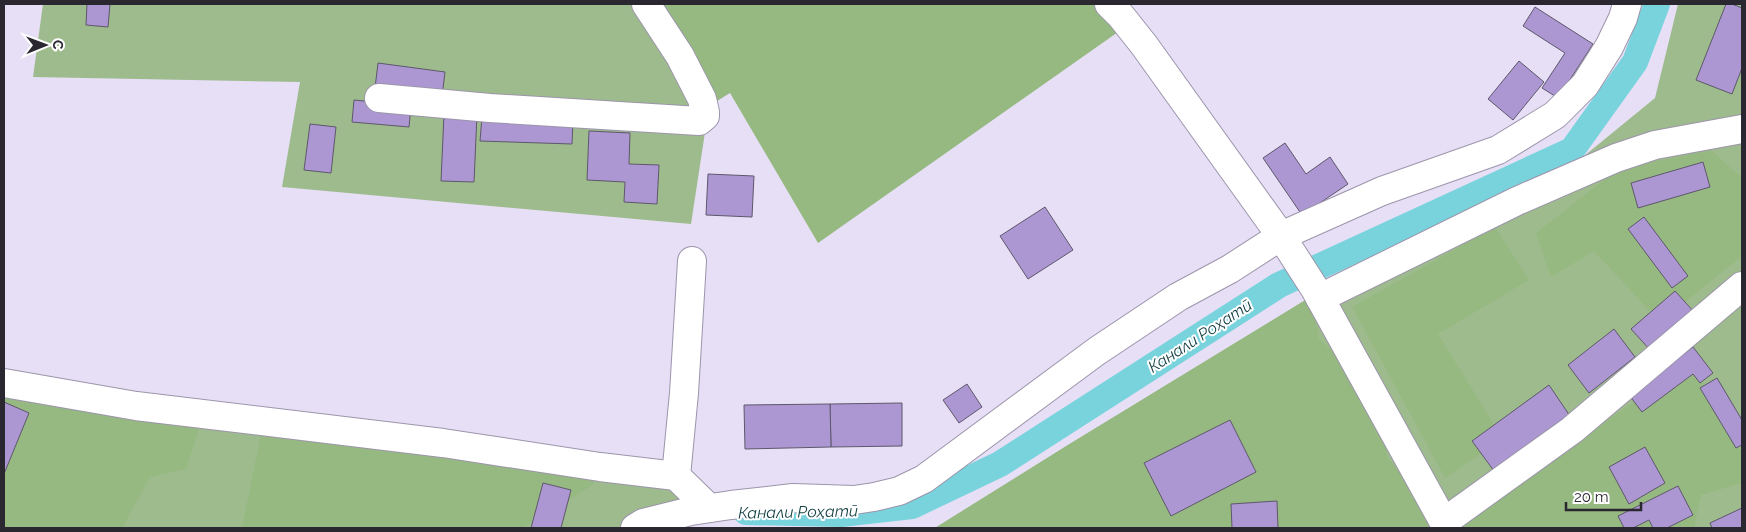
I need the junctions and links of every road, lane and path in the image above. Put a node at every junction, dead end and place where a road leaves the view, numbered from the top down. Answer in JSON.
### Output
{"nodes":[{"id":1,"x":646,"y":4,"type":"edge"},
{"id":2,"x":1109,"y":4,"type":"edge"},
{"id":3,"x":1627,"y":4,"type":"edge"},
{"id":4,"x":379,"y":98,"type":"dead end"},
{"id":5,"x":1742,"y":129,"type":"edge"},
{"id":6,"x":1285,"y":242,"type":"junction"},
{"id":7,"x":692,"y":261,"type":"dead end"},
{"id":8,"x":1742,"y":286,"type":"edge"},
{"id":9,"x":1317,"y":294,"type":"junction"},
{"id":10,"x":4,"y":383,"type":"edge"},
{"id":11,"x":676,"y":476,"type":"junction"},
{"id":12,"x":708,"y":508,"type":"junction"},
{"id":13,"x":1445,"y":525,"type":"edge"},
{"id":14,"x":635,"y":528,"type":"edge"}],
"edges":[{"from":1,"to":4,"type":"street"},
{"from":2,"to":6,"type":"street"},
{"from":3,"to":6,"type":"street"},
{"from":5,"to":9,"type":"street"},
{"from":6,"to":9,"type":"street"},
{"from":6,"to":12,"type":"street"},
{"from":7,"to":11,"type":"street"},
{"from":8,"to":13,"type":"street"},
{"from":9,"to":13,"type":"street"},
{"from":10,"to":11,"type":"street"},
{"from":11,"to":12,"type":"street"},
{"from":12,"to":14,"type":"street"}]}
